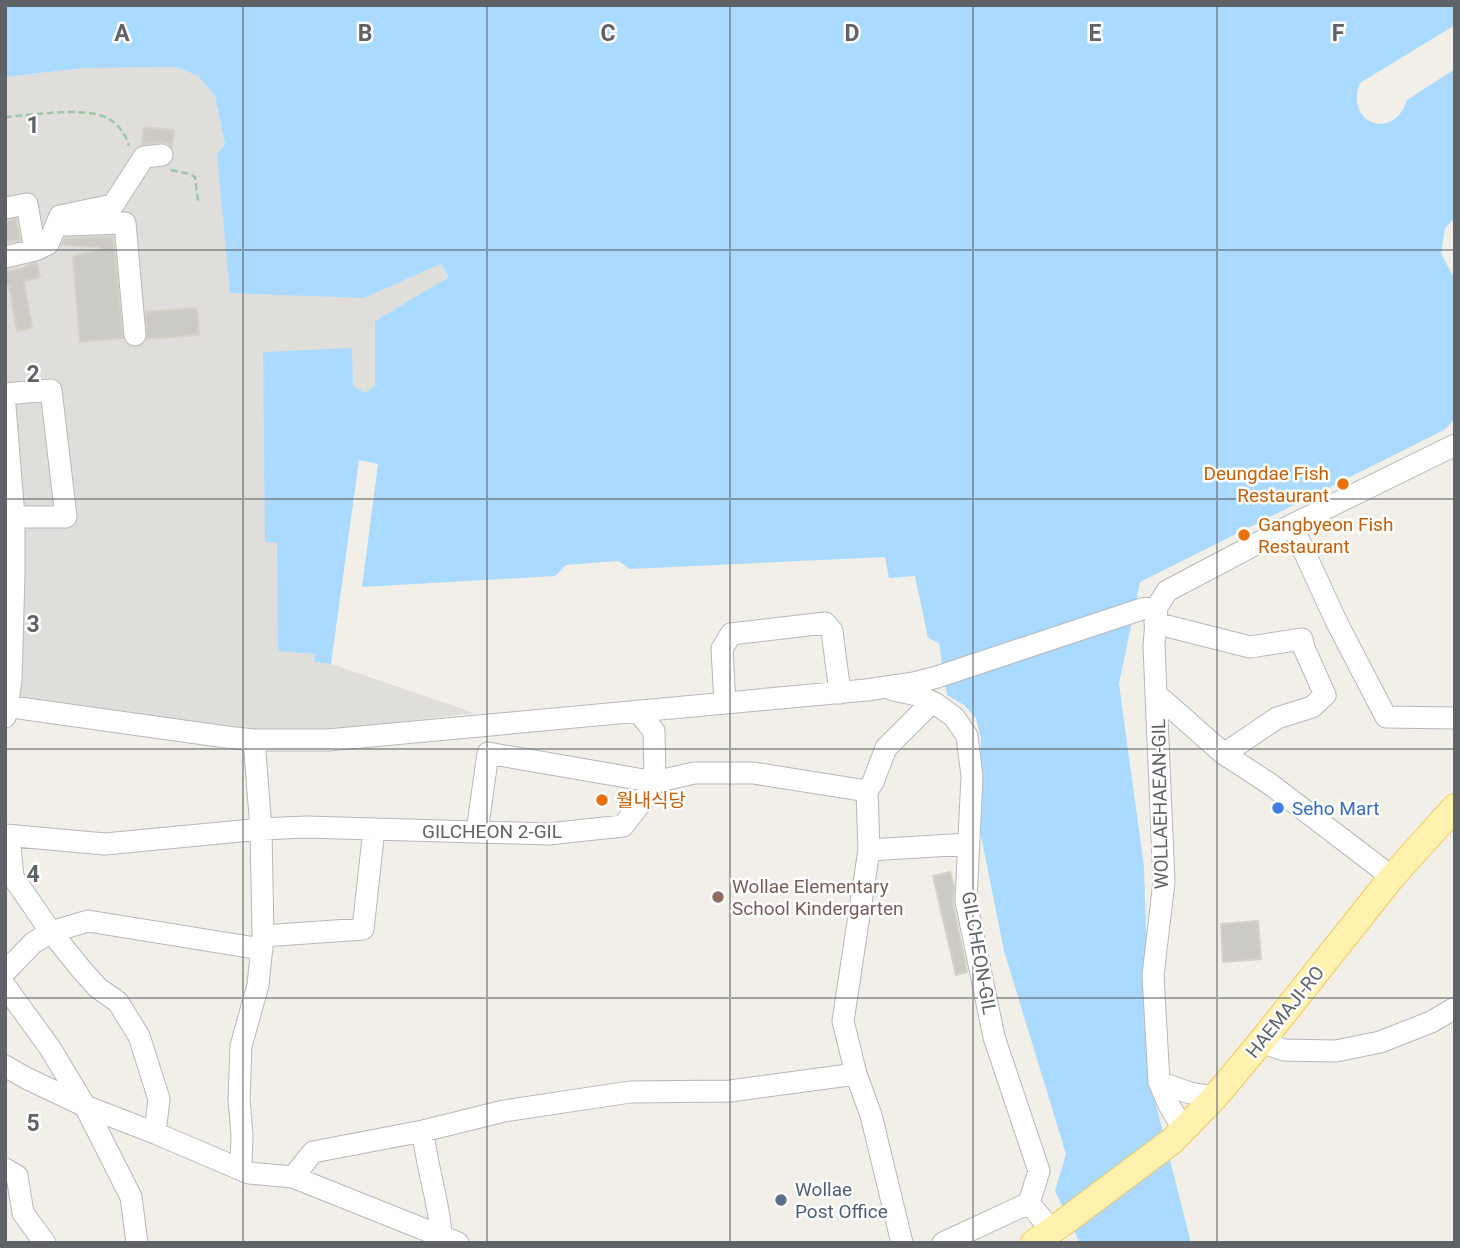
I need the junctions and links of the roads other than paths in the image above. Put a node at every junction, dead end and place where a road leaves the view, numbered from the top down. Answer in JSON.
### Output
{"nodes":[{"id":1,"x":153,"y":156,"type":"road end"},
{"id":2,"x":5,"y":208,"type":"edge"},
{"id":3,"x":56,"y":225,"type":"junction"},
{"id":4,"x":35,"y":250,"type":"junction"},
{"id":5,"x":5,"y":257,"type":"edge"},
{"id":6,"x":135,"y":335,"type":"dead end"},
{"id":7,"x":5,"y":394,"type":"edge"},
{"id":8,"x":5,"y":405,"type":"edge"},
{"id":9,"x":1455,"y":445,"type":"edge"},
{"id":10,"x":14,"y":517,"type":"junction"},
{"id":11,"x":1292,"y":525,"type":"junction"},
{"id":12,"x":9,"y":573,"type":"edge"},
{"id":13,"x":1152,"y":613,"type":"junction"},
{"id":14,"x":866,"y":690,"type":"junction"},
{"id":15,"x":840,"y":693,"type":"junction"},
{"id":16,"x":1157,"y":695,"type":"junction"},
{"id":17,"x":932,"y":702,"type":"junction"},
{"id":18,"x":725,"y":703,"type":"junction"},
{"id":19,"x":6,"y":710,"type":"edge"},
{"id":20,"x":637,"y":711,"type":"junction"},
{"id":21,"x":1455,"y":718,"type":"edge"},
{"id":22,"x":262,"y":740,"type":"junction"},
{"id":23,"x":1224,"y":754,"type":"junction"},
{"id":24,"x":655,"y":782,"type":"junction"},
{"id":25,"x":867,"y":791,"type":"junction"},
{"id":26,"x":1455,"y":807,"type":"edge"},
{"id":27,"x":374,"y":829,"type":"junction"},
{"id":28,"x":261,"y":830,"type":"junction"},
{"id":29,"x":477,"y":832,"type":"junction"},
{"id":30,"x":7,"y":836,"type":"edge"},
{"id":31,"x":968,"y":845,"type":"junction"},
{"id":32,"x":869,"y":850,"type":"junction"},
{"id":33,"x":1392,"y":877,"type":"junction"},
{"id":34,"x":51,"y":932,"type":"junction"},
{"id":35,"x":262,"y":943,"type":"junction"},
{"id":36,"x":5,"y":971,"type":"edge"},
{"id":37,"x":5,"y":986,"type":"edge"},
{"id":38,"x":1455,"y":1008,"type":"edge"},
{"id":39,"x":1261,"y":1042,"type":"junction"},
{"id":40,"x":5,"y":1066,"type":"edge"},
{"id":41,"x":856,"y":1074,"type":"junction"},
{"id":42,"x":1159,"y":1083,"type":"junction"},
{"id":43,"x":1215,"y":1097,"type":"junction"},
{"id":44,"x":76,"y":1103,"type":"junction"},
{"id":45,"x":423,"y":1131,"type":"junction"},
{"id":46,"x":155,"y":1133,"type":"junction"},
{"id":47,"x":1178,"y":1135,"type":"junction"},
{"id":48,"x":5,"y":1169,"type":"edge"},
{"id":49,"x":241,"y":1169,"type":"junction"},
{"id":50,"x":293,"y":1177,"type":"junction"},
{"id":51,"x":1029,"y":1203,"type":"junction"},
{"id":52,"x":1050,"y":1232,"type":"edge"},
{"id":53,"x":440,"y":1238,"type":"edge"},
{"id":54,"x":45,"y":1243,"type":"edge"},
{"id":55,"x":137,"y":1243,"type":"edge"},
{"id":56,"x":902,"y":1243,"type":"edge"},
{"id":57,"x":943,"y":1243,"type":"edge"}],
"edges":[{"from":1,"to":3,"type":"street"},
{"from":2,"to":4,"type":"street"},
{"from":3,"to":4,"type":"street"},
{"from":3,"to":6,"type":"street"},
{"from":4,"to":5,"type":"street"},
{"from":7,"to":10,"type":"street"},
{"from":8,"to":10,"type":"street"},
{"from":9,"to":11,"type":"street"},
{"from":10,"to":12,"type":"street"},
{"from":11,"to":13,"type":"street"},
{"from":11,"to":21,"type":"street"},
{"from":12,"to":19,"type":"street"},
{"from":13,"to":14,"type":"street"},
{"from":13,"to":16,"type":"street"},
{"from":13,"to":23,"type":"street"},
{"from":14,"to":15,"type":"street"},
{"from":14,"to":17,"type":"street","name":"GILCHEON-GIL"},
{"from":15,"to":18,"type":"street"},
{"from":15,"to":18,"type":"street"},
{"from":16,"to":23,"type":"street","name":"WOLLAEHAEAN-GIL"},
{"from":16,"to":42,"type":"street","name":"WOLLAEHAEAN-GIL"},
{"from":17,"to":25,"type":"street"},
{"from":17,"to":31,"type":"street","name":"GILCHEON-GIL"},
{"from":18,"to":20,"type":"street"},
{"from":19,"to":22,"type":"street"},
{"from":20,"to":22,"type":"street"},
{"from":20,"to":24,"type":"street"},
{"from":22,"to":28,"type":"street"},
{"from":23,"to":33,"type":"street","name":"WOLLAEHAEAN-GIL"},
{"from":24,"to":25,"type":"street"},
{"from":24,"to":29,"type":"street","name":"GILCHEON 2-GIL"},
{"from":24,"to":29,"type":"street"},
{"from":25,"to":32,"type":"street"},
{"from":26,"to":33,"type":"main road","name":"HAEMAJI-RO"},
{"from":27,"to":28,"type":"street","name":"GILCHEON 2-GIL"},
{"from":27,"to":29,"type":"street","name":"GILCHEON 2-GIL"},
{"from":27,"to":35,"type":"street"},
{"from":28,"to":30,"type":"street","name":"GILCHEON 2-GIL"},
{"from":28,"to":35,"type":"street"},
{"from":30,"to":34,"type":"street"},
{"from":31,"to":32,"type":"street"},
{"from":31,"to":51,"type":"street","name":"GILCHEON-GIL"},
{"from":32,"to":41,"type":"street"},
{"from":33,"to":39,"type":"main road","name":"HAEMAJI-RO"},
{"from":34,"to":35,"type":"street"},
{"from":34,"to":36,"type":"street"},
{"from":34,"to":46,"type":"street"},
{"from":35,"to":49,"type":"street"},
{"from":37,"to":44,"type":"street"},
{"from":38,"to":39,"type":"street"},
{"from":39,"to":43,"type":"main road","name":"HAEMAJI-RO"},
{"from":40,"to":44,"type":"street"},
{"from":41,"to":45,"type":"street"},
{"from":41,"to":56,"type":"street"},
{"from":42,"to":43,"type":"street"},
{"from":42,"to":47,"type":"street"},
{"from":43,"to":47,"type":"main road","name":"HAEMAJI-RO"},
{"from":44,"to":46,"type":"street"},
{"from":44,"to":55,"type":"street"},
{"from":45,"to":50,"type":"street"},
{"from":45,"to":53,"type":"street"},
{"from":46,"to":49,"type":"street"},
{"from":47,"to":52,"type":"main road","name":"HAEMAJI-RO"},
{"from":48,"to":54,"type":"street"},
{"from":49,"to":50,"type":"street"},
{"from":50,"to":53,"type":"street"},
{"from":51,"to":52,"type":"street"},
{"from":51,"to":57,"type":"street"}]}
